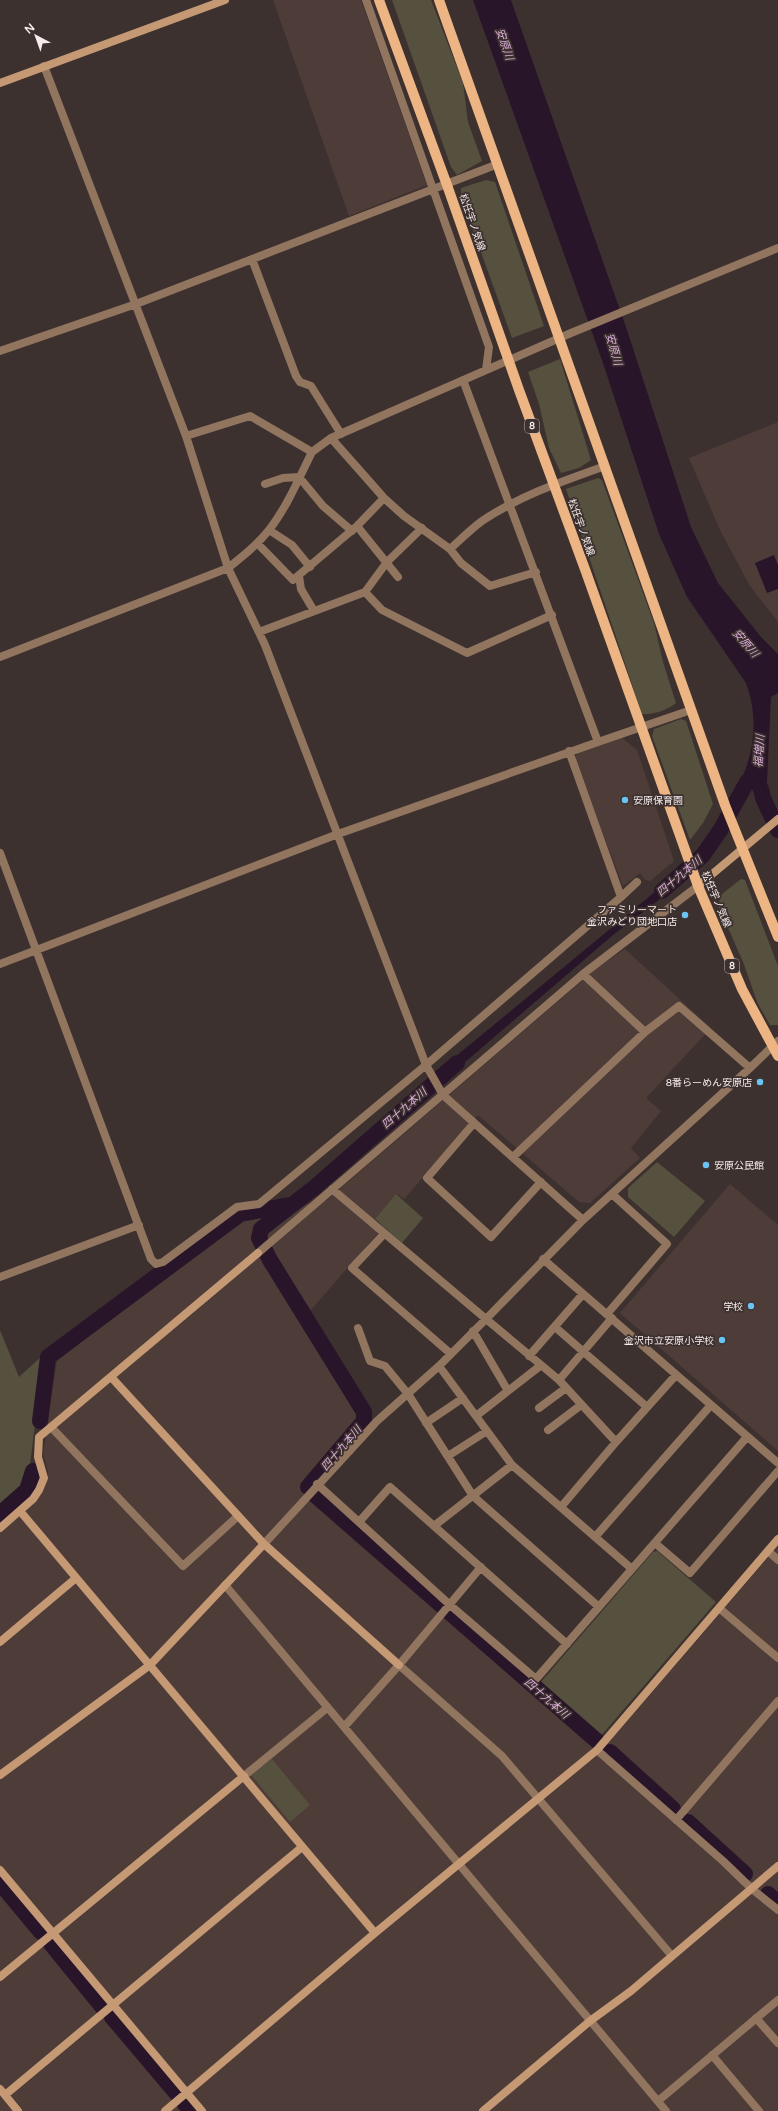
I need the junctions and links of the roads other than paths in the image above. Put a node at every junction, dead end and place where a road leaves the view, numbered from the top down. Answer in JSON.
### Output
{"nodes":[{"id":1,"x":225,"y":0,"type":"edge"},
{"id":2,"x":366,"y":0,"type":"edge"},
{"id":3,"x":380,"y":0,"type":"edge"},
{"id":4,"x":439,"y":0,"type":"edge"},
{"id":5,"x":44,"y":66,"type":"junction"},
{"id":6,"x":0,"y":83,"type":"edge"},
{"id":7,"x":498,"y":164,"type":"junction"},
{"id":8,"x":448,"y":185,"type":"junction"},
{"id":9,"x":433,"y":190,"type":"junction"},
{"id":10,"x":778,"y":248,"type":"edge"},
{"id":11,"x":252,"y":259,"type":"junction"},
{"id":12,"x":136,"y":304,"type":"junction"},
{"id":13,"x":560,"y":338,"type":"junction"},
{"id":14,"x":0,"y":351,"type":"edge"},
{"id":15,"x":508,"y":361,"type":"junction"},
{"id":16,"x":486,"y":370,"type":"junction"},
{"id":17,"x":463,"y":380,"type":"junction"},
{"id":18,"x":341,"y":434,"type":"junction"},
{"id":19,"x":186,"y":436,"type":"junction"},
{"id":20,"x":331,"y":438,"type":"junction"},
{"id":21,"x":312,"y":452,"type":"junction"},
{"id":22,"x":605,"y":466,"type":"junction"},
{"id":23,"x":299,"y":477,"type":"junction"},
{"id":24,"x":265,"y":484,"type":"dead end"},
{"id":25,"x":554,"y":485,"type":"junction"},
{"id":26,"x":384,"y":498,"type":"junction"},
{"id":27,"x":511,"y":504,"type":"junction"},
{"id":28,"x":355,"y":528,"type":"junction"},
{"id":29,"x":422,"y":528,"type":"junction"},
{"id":30,"x":269,"y":530,"type":"junction"},
{"id":31,"x":257,"y":543,"type":"junction"},
{"id":32,"x":450,"y":549,"type":"junction"},
{"id":33,"x":387,"y":562,"type":"junction"},
{"id":34,"x":310,"y":567,"type":"junction"},
{"id":35,"x":228,"y":568,"type":"junction"},
{"id":36,"x":536,"y":572,"type":"junction"},
{"id":37,"x":299,"y":576,"type":"junction"},
{"id":38,"x":398,"y":577,"type":"dead end"},
{"id":39,"x":365,"y":592,"type":"junction"},
{"id":40,"x":314,"y":611,"type":"junction"},
{"id":41,"x":552,"y":615,"type":"junction"},
{"id":42,"x":259,"y":632,"type":"junction"},
{"id":43,"x":0,"y":657,"type":"edge"},
{"id":44,"x":691,"y":710,"type":"junction"},
{"id":45,"x":640,"y":726,"type":"junction"},
{"id":46,"x":598,"y":742,"type":"junction"},
{"id":47,"x":569,"y":751,"type":"junction"},
{"id":48,"x":778,"y":820,"type":"edge"},
{"id":49,"x":338,"y":834,"type":"junction"},
{"id":50,"x":742,"y":851,"type":"junction"},
{"id":51,"x":0,"y":853,"type":"edge"},
{"id":52,"x":637,"y":882,"type":"dead end"},
{"id":53,"x":698,"y":886,"type":"junction"},
{"id":54,"x":621,"y":896,"type":"junction"},
{"id":55,"x":778,"y":937,"type":"edge"},
{"id":56,"x":36,"y":950,"type":"junction"},
{"id":57,"x":0,"y":964,"type":"edge"},
{"id":58,"x":583,"y":974,"type":"junction"},
{"id":59,"x":644,"y":1032,"type":"junction"},
{"id":60,"x":775,"y":1044,"type":"edge"},
{"id":61,"x":778,"y":1056,"type":"edge"},
{"id":62,"x":427,"y":1067,"type":"junction"},
{"id":63,"x":750,"y":1068,"type":"junction"},
{"id":64,"x":443,"y":1095,"type":"junction"},
{"id":65,"x":474,"y":1123,"type":"junction"},
{"id":66,"x":513,"y":1157,"type":"junction"},
{"id":67,"x":542,"y":1182,"type":"junction"},
{"id":68,"x":332,"y":1189,"type":"junction"},
{"id":69,"x":612,"y":1194,"type":"junction"},
{"id":70,"x":583,"y":1220,"type":"junction"},
{"id":71,"x":139,"y":1225,"type":"junction"},
{"id":72,"x":384,"y":1234,"type":"junction"},
{"id":73,"x":543,"y":1259,"type":"junction"},
{"id":74,"x":0,"y":1277,"type":"edge"},
{"id":75,"x":583,"y":1294,"type":"junction"},
{"id":76,"x":610,"y":1316,"type":"junction"},
{"id":77,"x":486,"y":1319,"type":"junction"},
{"id":78,"x":555,"y":1327,"type":"junction"},
{"id":79,"x":358,"y":1328,"type":"dead end"},
{"id":80,"x":473,"y":1331,"type":"junction"},
{"id":81,"x":583,"y":1352,"type":"junction"},
{"id":82,"x":451,"y":1354,"type":"junction"},
{"id":83,"x":529,"y":1356,"type":"junction"},
{"id":84,"x":439,"y":1366,"type":"junction"},
{"id":85,"x":540,"y":1366,"type":"junction"},
{"id":86,"x":676,"y":1375,"type":"junction"},
{"id":87,"x":112,"y":1378,"type":"junction"},
{"id":88,"x":559,"y":1380,"type":"junction"},
{"id":89,"x":566,"y":1388,"type":"junction"},
{"id":90,"x":508,"y":1391,"type":"junction"},
{"id":91,"x":408,"y":1394,"type":"junction"},
{"id":92,"x":463,"y":1398,"type":"junction"},
{"id":93,"x":582,"y":1405,"type":"junction"},
{"id":94,"x":711,"y":1405,"type":"junction"},
{"id":95,"x":647,"y":1407,"type":"junction"},
{"id":96,"x":540,"y":1408,"type":"dead end"},
{"id":97,"x":476,"y":1416,"type":"junction"},
{"id":98,"x":426,"y":1422,"type":"junction"},
{"id":99,"x":51,"y":1427,"type":"junction"},
{"id":100,"x":548,"y":1430,"type":"dead end"},
{"id":101,"x":487,"y":1431,"type":"junction"},
{"id":102,"x":748,"y":1437,"type":"junction"},
{"id":103,"x":616,"y":1442,"type":"junction"},
{"id":104,"x":448,"y":1456,"type":"junction"},
{"id":105,"x":778,"y":1463,"type":"edge"},
{"id":106,"x":512,"y":1466,"type":"junction"},
{"id":107,"x":778,"y":1471,"type":"edge"},
{"id":108,"x":317,"y":1484,"type":"junction"},
{"id":109,"x":473,"y":1496,"type":"junction"},
{"id":110,"x":561,"y":1507,"type":"junction"},
{"id":111,"x":20,"y":1511,"type":"junction"},
{"id":112,"x":238,"y":1516,"type":"junction"},
{"id":113,"x":358,"y":1522,"type":"junction"},
{"id":114,"x":434,"y":1526,"type":"junction"},
{"id":115,"x":0,"y":1528,"type":"edge"},
{"id":116,"x":595,"y":1537,"type":"junction"},
{"id":117,"x":778,"y":1539,"type":"edge"},
{"id":118,"x":655,"y":1543,"type":"junction"},
{"id":119,"x":264,"y":1544,"type":"junction"},
{"id":120,"x":768,"y":1551,"type":"junction"},
{"id":121,"x":778,"y":1560,"type":"edge"},
{"id":122,"x":481,"y":1567,"type":"junction"},
{"id":123,"x":632,"y":1569,"type":"junction"},
{"id":124,"x":76,"y":1578,"type":"junction"},
{"id":125,"x":225,"y":1585,"type":"junction"},
{"id":126,"x":450,"y":1605,"type":"junction"},
{"id":127,"x":599,"y":1607,"type":"junction"},
{"id":128,"x":719,"y":1608,"type":"junction"},
{"id":129,"x":0,"y":1642,"type":"edge"},
{"id":130,"x":567,"y":1644,"type":"junction"},
{"id":131,"x":778,"y":1658,"type":"edge"},
{"id":132,"x":150,"y":1665,"type":"junction"},
{"id":133,"x":399,"y":1665,"type":"junction"},
{"id":134,"x":778,"y":1700,"type":"edge"},
{"id":135,"x":327,"y":1708,"type":"junction"},
{"id":136,"x":344,"y":1728,"type":"junction"},
{"id":137,"x":597,"y":1750,"type":"junction"},
{"id":138,"x":0,"y":1776,"type":"edge"},
{"id":139,"x":244,"y":1776,"type":"junction"},
{"id":140,"x":538,"y":1799,"type":"junction"},
{"id":141,"x":676,"y":1820,"type":"junction"},
{"id":142,"x":302,"y":1847,"type":"junction"},
{"id":143,"x":459,"y":1864,"type":"junction"},
{"id":144,"x":778,"y":1866,"type":"edge"},
{"id":145,"x":0,"y":1870,"type":"edge"},
{"id":146,"x":752,"y":1889,"type":"junction"},
{"id":147,"x":778,"y":1910,"type":"edge"},
{"id":148,"x":52,"y":1932,"type":"junction"},
{"id":149,"x":375,"y":1933,"type":"junction"},
{"id":150,"x":672,"y":1956,"type":"junction"},
{"id":151,"x":0,"y":1977,"type":"edge"},
{"id":152,"x":778,"y":2000,"type":"edge"},
{"id":153,"x":114,"y":2006,"type":"junction"},
{"id":154,"x":756,"y":2018,"type":"junction"},
{"id":155,"x":590,"y":2021,"type":"junction"},
{"id":156,"x":778,"y":2043,"type":"edge"},
{"id":157,"x":712,"y":2055,"type":"junction"},
{"id":158,"x":3,"y":2092,"type":"edge"},
{"id":159,"x":186,"y":2092,"type":"junction"},
{"id":160,"x":658,"y":2101,"type":"junction"},
{"id":161,"x":18,"y":2111,"type":"edge"},
{"id":162,"x":165,"y":2111,"type":"edge"},
{"id":163,"x":202,"y":2111,"type":"edge"},
{"id":164,"x":483,"y":2111,"type":"edge"},
{"id":165,"x":666,"y":2111,"type":"edge"},
{"id":166,"x":759,"y":2111,"type":"edge"}],
"edges":[{"from":1,"to":5,"type":"street"},
{"from":2,"to":9,"type":"street"},
{"from":3,"to":8,"type":"main road","name":"松任宇ノ気線","number":"8"},
{"from":4,"to":7,"type":"main road"},
{"from":5,"to":6,"type":"street"},
{"from":5,"to":12,"type":"street"},
{"from":7,"to":8,"type":"street"},
{"from":7,"to":13,"type":"main road"},
{"from":8,"to":9,"type":"street"},
{"from":8,"to":15,"type":"main road","name":"松任宇ノ気線","number":"8"},
{"from":9,"to":11,"type":"street"},
{"from":9,"to":16,"type":"street"},
{"from":10,"to":13,"type":"street"},
{"from":11,"to":12,"type":"street"},
{"from":11,"to":18,"type":"street"},
{"from":12,"to":14,"type":"street"},
{"from":12,"to":19,"type":"street"},
{"from":13,"to":15,"type":"street"},
{"from":13,"to":22,"type":"main road"},
{"from":15,"to":16,"type":"street"},
{"from":15,"to":25,"type":"main road","name":"松任宇ノ気線","number":"8"},
{"from":16,"to":17,"type":"street"},
{"from":17,"to":18,"type":"street"},
{"from":17,"to":27,"type":"street"},
{"from":18,"to":20,"type":"street"},
{"from":19,"to":21,"type":"street"},
{"from":19,"to":35,"type":"street"},
{"from":20,"to":21,"type":"street"},
{"from":20,"to":26,"type":"street"},
{"from":21,"to":23,"type":"street"},
{"from":22,"to":25,"type":"street"},
{"from":22,"to":44,"type":"main road"},
{"from":23,"to":24,"type":"street"},
{"from":23,"to":28,"type":"street"},
{"from":23,"to":30,"type":"street"},
{"from":25,"to":27,"type":"street"},
{"from":25,"to":45,"type":"main road","name":"松任宇ノ気線","number":"8"},
{"from":26,"to":28,"type":"street"},
{"from":26,"to":29,"type":"street"},
{"from":27,"to":32,"type":"street"},
{"from":27,"to":36,"type":"street"},
{"from":28,"to":33,"type":"street"},
{"from":28,"to":34,"type":"street"},
{"from":29,"to":32,"type":"street"},
{"from":29,"to":33,"type":"street"},
{"from":30,"to":31,"type":"street"},
{"from":30,"to":34,"type":"street"},
{"from":31,"to":35,"type":"street"},
{"from":31,"to":37,"type":"street"},
{"from":32,"to":36,"type":"street"},
{"from":33,"to":38,"type":"street"},
{"from":33,"to":39,"type":"street"},
{"from":34,"to":37,"type":"street"},
{"from":35,"to":42,"type":"street"},
{"from":35,"to":43,"type":"street"},
{"from":36,"to":41,"type":"street"},
{"from":37,"to":40,"type":"street"},
{"from":39,"to":40,"type":"street"},
{"from":39,"to":41,"type":"street"},
{"from":40,"to":42,"type":"street"},
{"from":41,"to":46,"type":"street"},
{"from":42,"to":49,"type":"street"},
{"from":44,"to":45,"type":"street"},
{"from":44,"to":50,"type":"main road"},
{"from":45,"to":46,"type":"street"},
{"from":45,"to":53,"type":"main road","name":"松任宇ノ気線","number":"8"},
{"from":46,"to":47,"type":"street"},
{"from":47,"to":49,"type":"street"},
{"from":47,"to":54,"type":"street"},
{"from":48,"to":50,"type":"street"},
{"from":49,"to":56,"type":"street"},
{"from":49,"to":62,"type":"street"},
{"from":50,"to":53,"type":"street"},
{"from":50,"to":55,"type":"main road"},
{"from":51,"to":56,"type":"street"},
{"from":52,"to":54,"type":"street"},
{"from":53,"to":58,"type":"street"},
{"from":53,"to":60,"type":"main road","name":"松任宇ノ気線","number":"8"},
{"from":54,"to":62,"type":"street"},
{"from":56,"to":57,"type":"street"},
{"from":56,"to":71,"type":"street"},
{"from":58,"to":59,"type":"street"},
{"from":58,"to":64,"type":"street"},
{"from":59,"to":63,"type":"street"},
{"from":59,"to":66,"type":"street"},
{"from":60,"to":61,"type":"main road","name":"松任宇ノ気線","number":"8"},
{"from":60,"to":63,"type":"street"},
{"from":62,"to":64,"type":"street"},
{"from":62,"to":71,"type":"street"},
{"from":63,"to":69,"type":"street"},
{"from":64,"to":65,"type":"street"},
{"from":64,"to":68,"type":"street"},
{"from":65,"to":66,"type":"street"},
{"from":65,"to":67,"type":"street"},
{"from":66,"to":67,"type":"street"},
{"from":67,"to":70,"type":"street"},
{"from":68,"to":72,"type":"street"},
{"from":68,"to":87,"type":"street"},
{"from":69,"to":70,"type":"street"},
{"from":69,"to":76,"type":"street"},
{"from":70,"to":73,"type":"street"},
{"from":71,"to":74,"type":"street"},
{"from":72,"to":77,"type":"street"},
{"from":72,"to":82,"type":"street"},
{"from":73,"to":75,"type":"street"},
{"from":73,"to":77,"type":"street"},
{"from":75,"to":76,"type":"street"},
{"from":75,"to":78,"type":"street"},
{"from":76,"to":81,"type":"street"},
{"from":76,"to":86,"type":"street"},
{"from":77,"to":80,"type":"street"},
{"from":77,"to":83,"type":"street"},
{"from":78,"to":81,"type":"street"},
{"from":78,"to":83,"type":"street"},
{"from":79,"to":91,"type":"street"},
{"from":80,"to":82,"type":"street"},
{"from":80,"to":90,"type":"street"},
{"from":81,"to":88,"type":"street"},
{"from":81,"to":95,"type":"street"},
{"from":82,"to":84,"type":"street"},
{"from":83,"to":85,"type":"street"},
{"from":84,"to":91,"type":"street"},
{"from":84,"to":92,"type":"street"},
{"from":85,"to":88,"type":"street"},
{"from":85,"to":90,"type":"street"},
{"from":86,"to":94,"type":"street"},
{"from":86,"to":95,"type":"street"},
{"from":87,"to":99,"type":"street"},
{"from":87,"to":112,"type":"street"},
{"from":88,"to":89,"type":"street"},
{"from":89,"to":93,"type":"street"},
{"from":89,"to":96,"type":"street"},
{"from":90,"to":97,"type":"street"},
{"from":91,"to":98,"type":"street"},
{"from":91,"to":108,"type":"street"},
{"from":92,"to":97,"type":"street"},
{"from":92,"to":98,"type":"street"},
{"from":93,"to":100,"type":"street"},
{"from":93,"to":103,"type":"street"},
{"from":94,"to":102,"type":"street"},
{"from":94,"to":116,"type":"street"},
{"from":95,"to":103,"type":"street"},
{"from":97,"to":101,"type":"street"},
{"from":98,"to":104,"type":"street"},
{"from":99,"to":111,"type":"street"},
{"from":99,"to":112,"type":"street"},
{"from":101,"to":104,"type":"street"},
{"from":101,"to":106,"type":"street"},
{"from":102,"to":105,"type":"street"},
{"from":102,"to":118,"type":"street"},
{"from":103,"to":110,"type":"street"},
{"from":104,"to":109,"type":"street"},
{"from":106,"to":109,"type":"street"},
{"from":106,"to":110,"type":"street"},
{"from":107,"to":118,"type":"street"},
{"from":108,"to":113,"type":"street"},
{"from":108,"to":119,"type":"street"},
{"from":109,"to":114,"type":"street"},
{"from":109,"to":127,"type":"street"},
{"from":110,"to":116,"type":"street"},
{"from":111,"to":115,"type":"street"},
{"from":111,"to":124,"type":"street"},
{"from":112,"to":119,"type":"street"},
{"from":113,"to":114,"type":"street"},
{"from":113,"to":126,"type":"street"},
{"from":114,"to":122,"type":"street"},
{"from":116,"to":123,"type":"street"},
{"from":117,"to":120,"type":"street"},
{"from":118,"to":123,"type":"street"},
{"from":119,"to":125,"type":"street"},
{"from":119,"to":133,"type":"street"},
{"from":120,"to":121,"type":"street"},
{"from":120,"to":128,"type":"street"},
{"from":122,"to":126,"type":"street"},
{"from":122,"to":130,"type":"street"},
{"from":123,"to":127,"type":"street"},
{"from":124,"to":129,"type":"street"},
{"from":124,"to":132,"type":"street"},
{"from":125,"to":132,"type":"street"},
{"from":125,"to":135,"type":"street"},
{"from":126,"to":130,"type":"street"},
{"from":126,"to":133,"type":"street"},
{"from":127,"to":130,"type":"street"},
{"from":128,"to":131,"type":"street"},
{"from":128,"to":137,"type":"street"},
{"from":132,"to":138,"type":"street"},
{"from":132,"to":139,"type":"street"},
{"from":133,"to":136,"type":"street"},
{"from":133,"to":140,"type":"street"},
{"from":134,"to":141,"type":"street"},
{"from":135,"to":136,"type":"street"},
{"from":135,"to":139,"type":"street"},
{"from":136,"to":143,"type":"street"},
{"from":137,"to":140,"type":"street"},
{"from":137,"to":141,"type":"street"},
{"from":139,"to":142,"type":"street"},
{"from":139,"to":148,"type":"street"},
{"from":140,"to":143,"type":"street"},
{"from":140,"to":150,"type":"street"},
{"from":141,"to":146,"type":"street"},
{"from":142,"to":149,"type":"street"},
{"from":142,"to":153,"type":"street"},
{"from":143,"to":149,"type":"street"},
{"from":143,"to":155,"type":"street"},
{"from":144,"to":146,"type":"street"},
{"from":145,"to":148,"type":"street"},
{"from":146,"to":147,"type":"street"},
{"from":146,"to":150,"type":"street"},
{"from":148,"to":151,"type":"street"},
{"from":148,"to":153,"type":"street"},
{"from":149,"to":159,"type":"street"},
{"from":150,"to":155,"type":"street"},
{"from":152,"to":154,"type":"street"},
{"from":153,"to":158,"type":"street"},
{"from":153,"to":159,"type":"street"},
{"from":154,"to":156,"type":"street"},
{"from":154,"to":157,"type":"street"},
{"from":155,"to":160,"type":"street"},
{"from":155,"to":164,"type":"street"},
{"from":157,"to":160,"type":"street"},
{"from":157,"to":166,"type":"street"},
{"from":158,"to":161,"type":"street"},
{"from":159,"to":162,"type":"street"},
{"from":159,"to":163,"type":"street"},
{"from":160,"to":165,"type":"street"}]}
